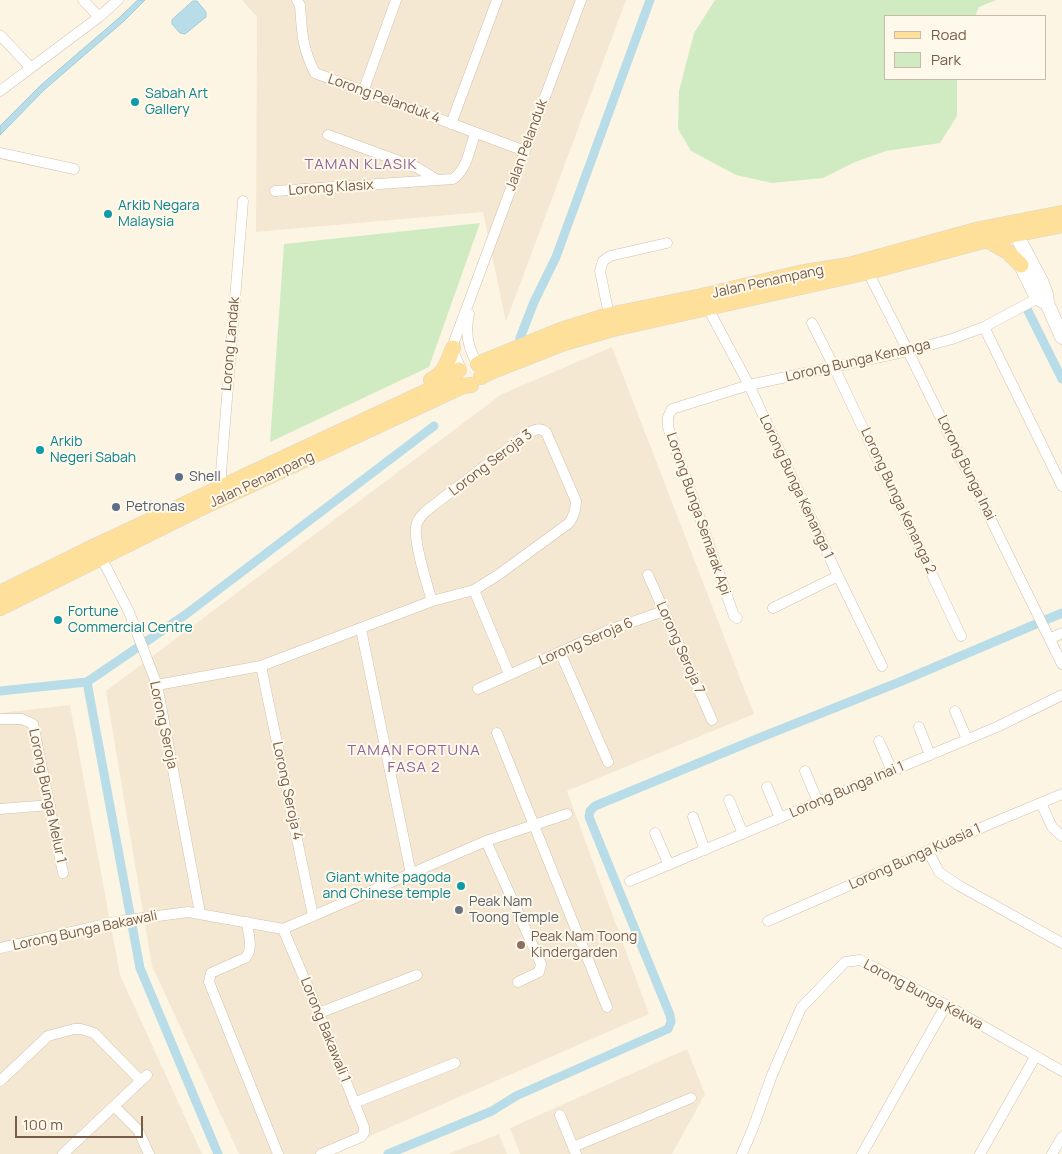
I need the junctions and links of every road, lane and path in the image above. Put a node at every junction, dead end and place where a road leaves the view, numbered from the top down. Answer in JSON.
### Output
{"nodes":[{"id":1,"x":84,"y":0,"type":"edge"},
{"id":2,"x":118,"y":0,"type":"edge"},
{"id":3,"x":298,"y":0,"type":"edge"},
{"id":4,"x":396,"y":0,"type":"edge"},
{"id":5,"x":497,"y":0,"type":"edge"},
{"id":6,"x":581,"y":0,"type":"edge"},
{"id":7,"x":99,"y":17,"type":"junction"},
{"id":8,"x":0,"y":35,"type":"edge"},
{"id":9,"x":31,"y":68,"type":"junction"},
{"id":10,"x":0,"y":91,"type":"edge"},
{"id":11,"x":363,"y":92,"type":"junction"},
{"id":12,"x":451,"y":124,"type":"junction"},
{"id":13,"x":475,"y":133,"type":"junction"},
{"id":14,"x":328,"y":134,"type":"dead end"},
{"id":15,"x":525,"y":151,"type":"junction"},
{"id":16,"x":0,"y":153,"type":"edge"},
{"id":17,"x":74,"y":169,"type":"dead end"},
{"id":18,"x":437,"y":180,"type":"junction"},
{"id":19,"x":275,"y":192,"type":"dead end"},
{"id":20,"x":243,"y":201,"type":"dead end"},
{"id":21,"x":1062,"y":213,"type":"edge"},
{"id":22,"x":1062,"y":224,"type":"edge"},
{"id":23,"x":1009,"y":229,"type":"junction"},
{"id":24,"x":988,"y":240,"type":"junction"},
{"id":25,"x":666,"y":243,"type":"dead end"},
{"id":26,"x":1021,"y":264,"type":"junction"},
{"id":27,"x":865,"y":267,"type":"junction"},
{"id":28,"x":473,"y":290,"type":"junction"},
{"id":29,"x":1043,"y":298,"type":"junction"},
{"id":30,"x":704,"y":302,"type":"junction"},
{"id":31,"x":608,"y":315,"type":"junction"},
{"id":32,"x":812,"y":323,"type":"dead end"},
{"id":33,"x":984,"y":327,"type":"junction"},
{"id":34,"x":1062,"y":337,"type":"edge"},
{"id":35,"x":453,"y":348,"type":"junction"},
{"id":36,"x":908,"y":351,"type":"junction"},
{"id":37,"x":834,"y":367,"type":"junction"},
{"id":38,"x":459,"y":368,"type":"junction"},
{"id":39,"x":479,"y":372,"type":"junction"},
{"id":40,"x":749,"y":385,"type":"junction"},
{"id":41,"x":672,"y":409,"type":"joint"},
{"id":42,"x":368,"y":419,"type":"junction"},
{"id":43,"x":1062,"y":486,"type":"edge"},
{"id":44,"x":221,"y":487,"type":"junction"},
{"id":45,"x":238,"y":491,"type":"junction"},
{"id":46,"x":196,"y":510,"type":"junction"},
{"id":47,"x":98,"y":552,"type":"junction"},
{"id":48,"x":648,"y":575,"type":"dead end"},
{"id":49,"x":838,"y":576,"type":"junction"},
{"id":50,"x":474,"y":590,"type":"junction"},
{"id":51,"x":0,"y":593,"type":"edge"},
{"id":52,"x":432,"y":601,"type":"junction"},
{"id":53,"x":0,"y":608,"type":"edge"},
{"id":54,"x":774,"y":608,"type":"dead end"},
{"id":55,"x":664,"y":611,"type":"junction"},
{"id":56,"x":737,"y":618,"type":"dead end"},
{"id":57,"x":362,"y":629,"type":"junction"},
{"id":58,"x":1062,"y":633,"type":"edge"},
{"id":59,"x":1048,"y":635,"type":"junction"},
{"id":60,"x":961,"y":636,"type":"dead end"},
{"id":61,"x":560,"y":652,"type":"junction"},
{"id":62,"x":1062,"y":664,"type":"edge"},
{"id":63,"x":261,"y":666,"type":"junction"},
{"id":64,"x":882,"y":666,"type":"dead end"},
{"id":65,"x":509,"y":674,"type":"junction"},
{"id":66,"x":157,"y":686,"type":"junction"},
{"id":67,"x":478,"y":689,"type":"dead end"},
{"id":68,"x":1062,"y":695,"type":"edge"},
{"id":69,"x":955,"y":711,"type":"dead end"},
{"id":70,"x":0,"y":719,"type":"edge"},
{"id":71,"x":712,"y":720,"type":"dead end"},
{"id":72,"x":919,"y":727,"type":"dead end"},
{"id":73,"x":497,"y":732,"type":"dead end"},
{"id":74,"x":967,"y":739,"type":"junction"},
{"id":75,"x":879,"y":741,"type":"dead end"},
{"id":76,"x":930,"y":754,"type":"junction"},
{"id":77,"x":608,"y":762,"type":"dead end"},
{"id":78,"x":805,"y":771,"type":"dead end"},
{"id":79,"x":892,"y":771,"type":"junction"},
{"id":80,"x":767,"y":787,"type":"dead end"},
{"id":81,"x":1062,"y":794,"type":"edge"},
{"id":82,"x":729,"y":800,"type":"dead end"},
{"id":83,"x":818,"y":802,"type":"junction"},
{"id":84,"x":1041,"y":803,"type":"junction"},
{"id":85,"x":50,"y":805,"type":"junction"},
{"id":86,"x":0,"y":809,"type":"edge"},
{"id":87,"x":567,"y":814,"type":"dead end"},
{"id":88,"x":692,"y":818,"type":"dead end"},
{"id":89,"x":780,"y":818,"type":"junction"},
{"id":90,"x":535,"y":824,"type":"junction"},
{"id":91,"x":656,"y":832,"type":"dead end"},
{"id":92,"x":743,"y":834,"type":"junction"},
{"id":93,"x":1062,"y":836,"type":"edge"},
{"id":94,"x":486,"y":841,"type":"junction"},
{"id":95,"x":705,"y":850,"type":"junction"},
{"id":96,"x":928,"y":851,"type":"junction"},
{"id":97,"x":669,"y":865,"type":"junction"},
{"id":98,"x":63,"y":873,"type":"dead end"},
{"id":99,"x":411,"y":874,"type":"junction"},
{"id":100,"x":630,"y":881,"type":"dead end"},
{"id":101,"x":200,"y":913,"type":"junction"},
{"id":102,"x":313,"y":916,"type":"junction"},
{"id":103,"x":768,"y":921,"type":"dead end"},
{"id":104,"x":247,"y":922,"type":"junction"},
{"id":105,"x":283,"y":929,"type":"junction"},
{"id":106,"x":1062,"y":943,"type":"edge"},
{"id":107,"x":0,"y":948,"type":"edge"},
{"id":108,"x":418,"y":975,"type":"dead end"},
{"id":109,"x":518,"y":982,"type":"dead end"},
{"id":110,"x":946,"y":1006,"type":"junction"},
{"id":111,"x":607,"y":1007,"type":"dead end"},
{"id":112,"x":319,"y":1013,"type":"junction"},
{"id":113,"x":1035,"y":1057,"type":"junction"},
{"id":114,"x":455,"y":1062,"type":"dead end"},
{"id":115,"x":1062,"y":1071,"type":"edge"},
{"id":116,"x":0,"y":1081,"type":"edge"},
{"id":117,"x":691,"y":1098,"type":"dead end"},
{"id":118,"x":354,"y":1103,"type":"junction"},
{"id":119,"x":114,"y":1106,"type":"junction"},
{"id":120,"x":560,"y":1114,"type":"dead end"},
{"id":121,"x":1062,"y":1137,"type":"edge"},
{"id":122,"x":574,"y":1151,"type":"edge"},
{"id":123,"x":63,"y":1154,"type":"edge"},
{"id":124,"x":149,"y":1154,"type":"edge"},
{"id":125,"x":278,"y":1154,"type":"edge"},
{"id":126,"x":321,"y":1154,"type":"edge"},
{"id":127,"x":742,"y":1154,"type":"edge"},
{"id":128,"x":862,"y":1154,"type":"edge"},
{"id":129,"x":980,"y":1154,"type":"edge"},
{"id":130,"x":1052,"y":1154,"type":"edge"}],
"edges":[{"from":1,"to":7,"type":"street"},
{"from":2,"to":7,"type":"street"},
{"from":3,"to":11,"type":"street","name":"Lorong Pelanduk 4"},
{"from":4,"to":11,"type":"street"},
{"from":5,"to":12,"type":"street"},
{"from":6,"to":15,"type":"street","name":"Jalan Pelanduk"},
{"from":7,"to":9,"type":"street"},
{"from":8,"to":9,"type":"street"},
{"from":9,"to":10,"type":"street"},
{"from":11,"to":12,"type":"street","name":"Lorong Pelanduk 4"},
{"from":12,"to":13,"type":"street","name":"Lorong Pelanduk 4"},
{"from":13,"to":15,"type":"street","name":"Lorong Pelanduk 4"},
{"from":13,"to":18,"type":"street","name":"Lorong Klasix"},
{"from":14,"to":18,"type":"street"},
{"from":15,"to":28,"type":"street","name":"Jalan Pelanduk"},
{"from":16,"to":17,"type":"street"},
{"from":18,"to":19,"type":"street","name":"Lorong Klasix"},
{"from":20,"to":44,"type":"street","name":"Lorong Landak"},
{"from":21,"to":23,"type":"main road","name":"Jalan Penampang"},
{"from":22,"to":23,"type":"main road","name":"Jalan Penampang"},
{"from":23,"to":24,"type":"main road","name":"Jalan Penampang"},
{"from":23,"to":26,"type":"street"},
{"from":23,"to":27,"type":"main road","name":"Jalan Penampang"},
{"from":23,"to":29,"type":"street"},
{"from":24,"to":26,"type":"main road"},
{"from":24,"to":27,"type":"main road","name":"Jalan Penampang"},
{"from":25,"to":31,"type":"street"},
{"from":26,"to":29,"type":"street"},
{"from":27,"to":30,"type":"main road","name":"Jalan Penampang"},
{"from":27,"to":36,"type":"street","name":"Lorong Bunga Inai"},
{"from":28,"to":35,"type":"street","name":"Jalan Pelanduk"},
{"from":28,"to":39,"type":"street","name":"Jalan Pelanduk"},
{"from":29,"to":33,"type":"street","name":"Lorong Bunga Kenanga"},
{"from":29,"to":34,"type":"street"},
{"from":30,"to":31,"type":"main road","name":"Jalan Penampang"},
{"from":30,"to":39,"type":"main road","name":"Jalan Penampang"},
{"from":30,"to":40,"type":"street","name":"Lorong Bunga Kenanga 1"},
{"from":31,"to":39,"type":"main road","name":"Jalan Penampang"},
{"from":32,"to":37,"type":"street","name":"Lorong Bunga Kenanga 2"},
{"from":33,"to":36,"type":"street","name":"Lorong Bunga Kenanga"},
{"from":33,"to":43,"type":"street"},
{"from":35,"to":38,"type":"street"},
{"from":35,"to":42,"type":"main road"},
{"from":36,"to":37,"type":"street","name":"Lorong Bunga Kenanga"},
{"from":36,"to":59,"type":"street","name":"Lorong Bunga Inai"},
{"from":37,"to":40,"type":"street","name":"Lorong Bunga Kenanga"},
{"from":37,"to":60,"type":"street","name":"Lorong Bunga Kenanga 2"},
{"from":38,"to":39,"type":"main road","name":"Jalan Penampang"},
{"from":38,"to":39,"type":"main road"},
{"from":38,"to":42,"type":"main road","name":"Jalan Penampang"},
{"from":39,"to":45,"type":"main road","name":"Jalan Penampang"},
{"from":40,"to":41,"type":"street","name":"Lorong Bunga Kenanga"},
{"from":40,"to":49,"type":"street","name":"Lorong Bunga Kenanga 1"},
{"from":41,"to":56,"type":"street","name":"Lorong Bunga Semarak Api"},
{"from":42,"to":44,"type":"main road","name":"Jalan Penampang"},
{"from":44,"to":45,"type":"main road"},
{"from":44,"to":46,"type":"main road"},
{"from":44,"to":47,"type":"main road","name":"Jalan Penampang"},
{"from":45,"to":46,"type":"main road","name":"Jalan Penampang"},
{"from":46,"to":47,"type":"main road","name":"Jalan Penampang"},
{"from":47,"to":51,"type":"main road","name":"Jalan Penampang"},
{"from":47,"to":53,"type":"main road","name":"Jalan Penampang"},
{"from":47,"to":66,"type":"street","name":"Lorong Seroja"},
{"from":48,"to":55,"type":"street","name":"Lorong Seroja 7"},
{"from":49,"to":54,"type":"street"},
{"from":49,"to":64,"type":"street","name":"Lorong Bunga Kenanga 1"},
{"from":50,"to":52,"type":"street","name":"Lorong Seroja 3"},
{"from":50,"to":52,"type":"street","name":"Lorong Seroja 3"},
{"from":50,"to":65,"type":"street"},
{"from":52,"to":57,"type":"street","name":"Lorong Seroja 3"},
{"from":55,"to":61,"type":"street","name":"Lorong Seroja 6"},
{"from":55,"to":71,"type":"street","name":"Lorong Seroja 7"},
{"from":57,"to":63,"type":"street","name":"Lorong Seroja 3"},
{"from":57,"to":99,"type":"street"},
{"from":58,"to":59,"type":"street"},
{"from":59,"to":62,"type":"street","name":"Lorong Bunga Inai"},
{"from":61,"to":65,"type":"street","name":"Lorong Seroja 6"},
{"from":61,"to":77,"type":"street"},
{"from":63,"to":66,"type":"street","name":"Lorong Seroja 3"},
{"from":63,"to":102,"type":"street","name":"Lorong Seroja 4"},
{"from":65,"to":67,"type":"street","name":"Lorong Seroja 6"},
{"from":66,"to":101,"type":"street","name":"Lorong Seroja"},
{"from":68,"to":74,"type":"street","name":"Lorong Bunga Inai 1"},
{"from":69,"to":74,"type":"street"},
{"from":70,"to":85,"type":"street","name":"Lorong Bunga Melur 1"},
{"from":72,"to":76,"type":"street"},
{"from":73,"to":90,"type":"street"},
{"from":74,"to":76,"type":"street","name":"Lorong Bunga Inai 1"},
{"from":75,"to":79,"type":"street"},
{"from":76,"to":79,"type":"street","name":"Lorong Bunga Inai 1"},
{"from":78,"to":83,"type":"street"},
{"from":79,"to":83,"type":"street","name":"Lorong Bunga Inai 1"},
{"from":80,"to":89,"type":"street"},
{"from":81,"to":84,"type":"street","name":"Lorong Bunga Kuasia 1"},
{"from":82,"to":92,"type":"street"},
{"from":83,"to":89,"type":"street","name":"Lorong Bunga Inai 1"},
{"from":84,"to":93,"type":"street"},
{"from":84,"to":96,"type":"street","name":"Lorong Bunga Kuasia 1"},
{"from":85,"to":86,"type":"street"},
{"from":85,"to":98,"type":"street","name":"Lorong Bunga Melur 1"},
{"from":87,"to":90,"type":"street"},
{"from":88,"to":95,"type":"street"},
{"from":89,"to":92,"type":"street","name":"Lorong Bunga Inai 1"},
{"from":90,"to":94,"type":"street"},
{"from":90,"to":111,"type":"street"},
{"from":91,"to":97,"type":"street"},
{"from":92,"to":95,"type":"street","name":"Lorong Bunga Inai 1"},
{"from":94,"to":99,"type":"street"},
{"from":94,"to":109,"type":"street"},
{"from":95,"to":97,"type":"street","name":"Lorong Bunga Inai 1"},
{"from":96,"to":103,"type":"street","name":"Lorong Bunga Kuasia 1"},
{"from":96,"to":106,"type":"street"},
{"from":97,"to":100,"type":"street","name":"Lorong Bunga Inai 1"},
{"from":99,"to":102,"type":"street"},
{"from":101,"to":104,"type":"street","name":"Lorong Bunga Bakawali"},
{"from":101,"to":107,"type":"street","name":"Lorong Bunga Bakawali"},
{"from":102,"to":105,"type":"street"},
{"from":104,"to":105,"type":"street","name":"Lorong Bunga Bakawali"},
{"from":104,"to":125,"type":"street"},
{"from":105,"to":112,"type":"street","name":"Lorong Bakawali 1"},
{"from":108,"to":112,"type":"street"},
{"from":110,"to":113,"type":"street","name":"Lorong Bunga Kekwa"},
{"from":110,"to":127,"type":"street","name":"Lorong Bunga Kekwa"},
{"from":110,"to":128,"type":"street"},
{"from":112,"to":118,"type":"street","name":"Lorong Bakawali 1"},
{"from":113,"to":115,"type":"street","name":"Lorong Bunga Kekwa"},
{"from":113,"to":129,"type":"street"},
{"from":114,"to":118,"type":"street"},
{"from":116,"to":119,"type":"street"},
{"from":117,"to":122,"type":"street"},
{"from":118,"to":126,"type":"street","name":"Lorong Bakawali 1"},
{"from":119,"to":123,"type":"street"},
{"from":119,"to":124,"type":"street"},
{"from":120,"to":122,"type":"street"},
{"from":121,"to":130,"type":"street"}]}
